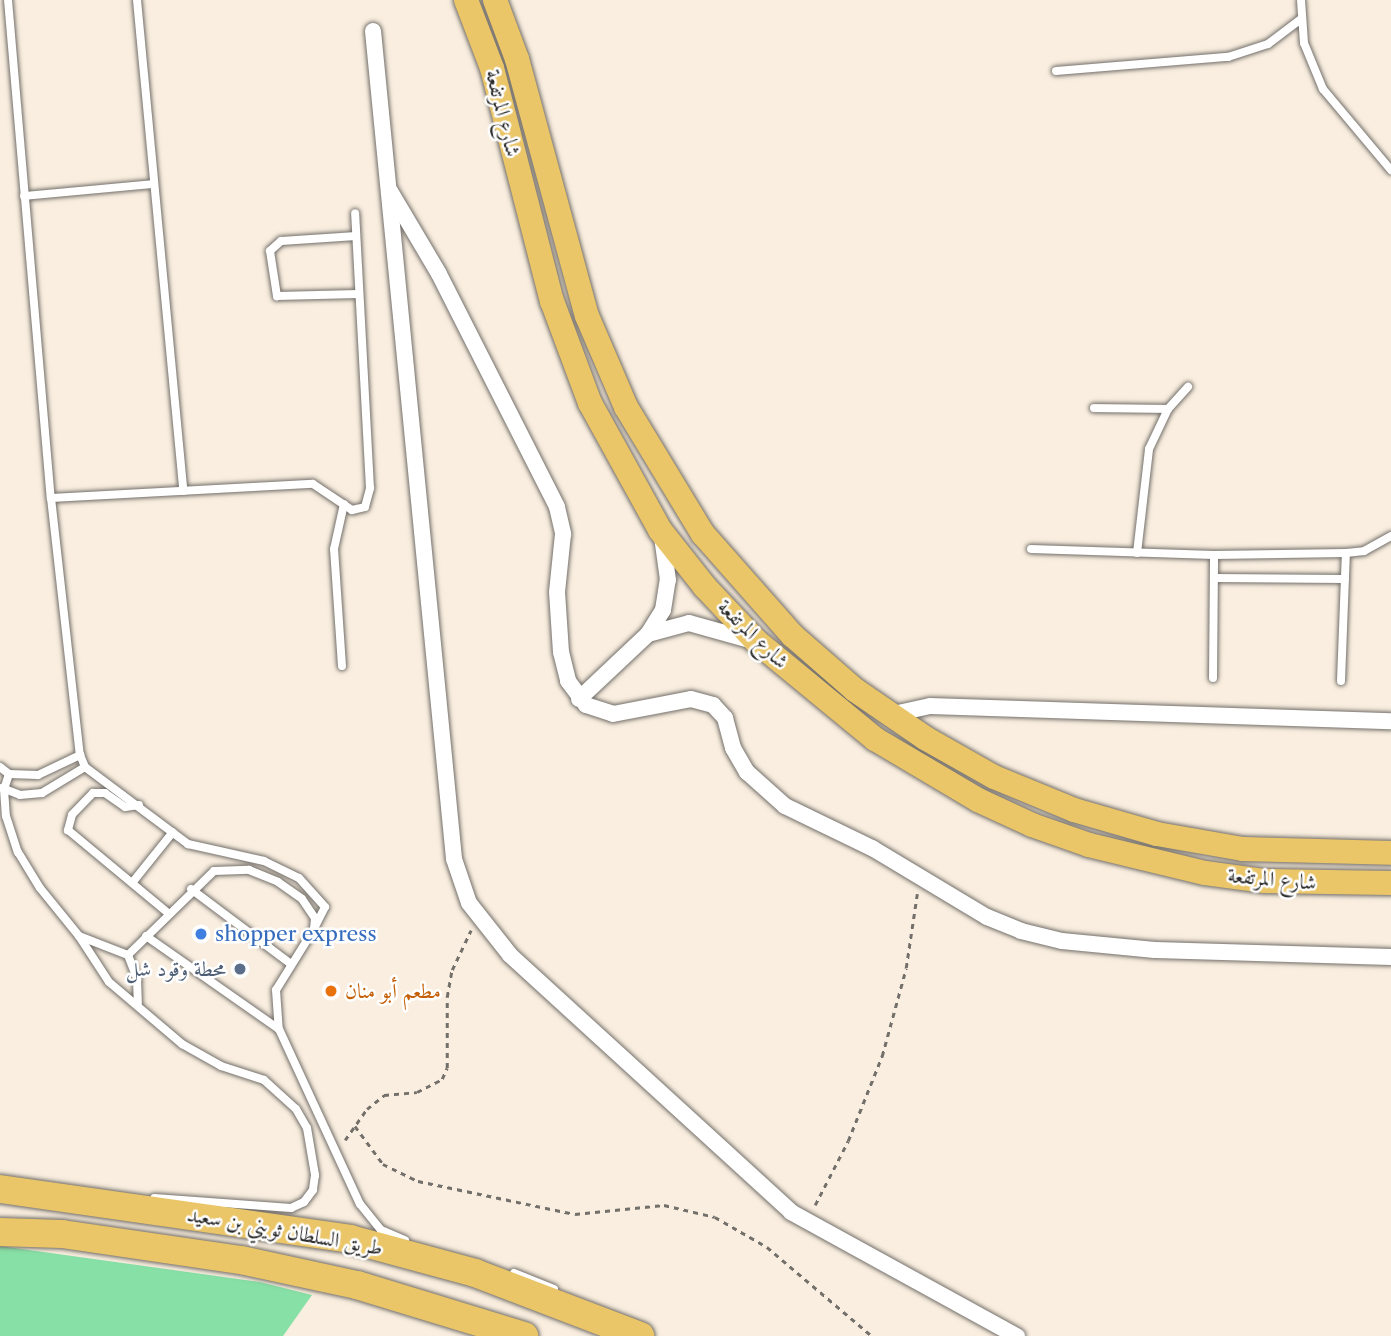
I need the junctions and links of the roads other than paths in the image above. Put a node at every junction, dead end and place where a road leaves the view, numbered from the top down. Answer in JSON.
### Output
{"nodes":[{"id":1,"x":8,"y":0,"type":"edge"},
{"id":2,"x":137,"y":0,"type":"edge"},
{"id":3,"x":466,"y":0,"type":"edge"},
{"id":4,"x":495,"y":0,"type":"edge"},
{"id":5,"x":1301,"y":0,"type":"edge"},
{"id":6,"x":1301,"y":19,"type":"junction"},
{"id":7,"x":373,"y":31,"type":"dead end"},
{"id":8,"x":1056,"y":71,"type":"dead end"},
{"id":9,"x":1391,"y":170,"type":"edge"},
{"id":10,"x":153,"y":184,"type":"junction"},
{"id":11,"x":388,"y":186,"type":"junction"},
{"id":12,"x":24,"y":196,"type":"junction"},
{"id":13,"x":355,"y":214,"type":"dead end"},
{"id":14,"x":356,"y":236,"type":"junction"},
{"id":15,"x":358,"y":294,"type":"junction"},
{"id":16,"x":1188,"y":387,"type":"dead end"},
{"id":17,"x":1094,"y":408,"type":"dead end"},
{"id":18,"x":1168,"y":409,"type":"junction"},
{"id":19,"x":183,"y":491,"type":"junction"},
{"id":20,"x":51,"y":498,"type":"junction"},
{"id":21,"x":344,"y":504,"type":"junction"},
{"id":22,"x":660,"y":530,"type":"junction"},
{"id":23,"x":1391,"y":536,"type":"edge"},
{"id":24,"x":1031,"y":549,"type":"dead end"},
{"id":25,"x":1138,"y":553,"type":"junction"},
{"id":26,"x":1346,"y":553,"type":"junction"},
{"id":27,"x":1214,"y":555,"type":"junction"},
{"id":28,"x":1214,"y":578,"type":"junction"},
{"id":29,"x":1345,"y":579,"type":"junction"},
{"id":30,"x":648,"y":634,"type":"junction"},
{"id":31,"x":755,"y":641,"type":"junction"},
{"id":32,"x":342,"y":666,"type":"dead end"},
{"id":33,"x":1213,"y":678,"type":"dead end"},
{"id":34,"x":1341,"y":681,"type":"dead end"},
{"id":35,"x":579,"y":699,"type":"junction"},
{"id":36,"x":889,"y":715,"type":"junction"},
{"id":37,"x":1391,"y":721,"type":"edge"},
{"id":38,"x":80,"y":755,"type":"junction"},
{"id":39,"x":0,"y":767,"type":"edge"},
{"id":40,"x":85,"y":767,"type":"junction"},
{"id":41,"x":9,"y":774,"type":"junction"},
{"id":42,"x":2,"y":788,"type":"edge"},
{"id":43,"x":139,"y":805,"type":"junction"},
{"id":44,"x":173,"y":832,"type":"junction"},
{"id":45,"x":1391,"y":853,"type":"edge"},
{"id":46,"x":132,"y":883,"type":"junction"},
{"id":47,"x":1391,"y":883,"type":"edge"},
{"id":48,"x":191,"y":889,"type":"junction"},
{"id":49,"x":169,"y":913,"type":"junction"},
{"id":50,"x":314,"y":929,"type":"junction"},
{"id":51,"x":79,"y":936,"type":"junction"},
{"id":52,"x":146,"y":936,"type":"junction"},
{"id":53,"x":128,"y":955,"type":"junction"},
{"id":54,"x":1391,"y":957,"type":"edge"},
{"id":55,"x":291,"y":964,"type":"junction"},
{"id":56,"x":138,"y":1003,"type":"junction"},
{"id":57,"x":279,"y":1029,"type":"junction"},
{"id":58,"x":0,"y":1189,"type":"edge"},
{"id":59,"x":92,"y":1201,"type":"junction"},
{"id":60,"x":0,"y":1232,"type":"edge"},
{"id":61,"x":410,"y":1242,"type":"dead end"},
{"id":62,"x":461,"y":1257,"type":"dead end"},
{"id":63,"x":486,"y":1265,"type":"dead end"},
{"id":64,"x":499,"y":1269,"type":"dead end"},
{"id":65,"x":588,"y":1313,"type":"junction"},
{"id":66,"x":524,"y":1336,"type":"edge"},
{"id":67,"x":640,"y":1336,"type":"edge"},
{"id":68,"x":1017,"y":1336,"type":"edge"}],
"edges":[{"from":1,"to":12,"type":"lane"},
{"from":2,"to":10,"type":"lane"},
{"from":3,"to":22,"type":"main road","name":"شارع المرتفعة"},
{"from":4,"to":36,"type":"main road","name":"شارع المرتفعة"},
{"from":5,"to":6,"type":"lane"},
{"from":6,"to":8,"type":"lane"},
{"from":6,"to":9,"type":"lane"},
{"from":7,"to":11,"type":"street"},
{"from":10,"to":12,"type":"lane"},
{"from":10,"to":19,"type":"lane"},
{"from":11,"to":35,"type":"street"},
{"from":11,"to":68,"type":"street"},
{"from":12,"to":20,"type":"lane"},
{"from":13,"to":14,"type":"lane"},
{"from":14,"to":15,"type":"lane"},
{"from":14,"to":15,"type":"lane"},
{"from":15,"to":21,"type":"lane"},
{"from":16,"to":18,"type":"lane"},
{"from":17,"to":18,"type":"lane"},
{"from":18,"to":25,"type":"lane"},
{"from":19,"to":20,"type":"lane"},
{"from":19,"to":21,"type":"lane"},
{"from":20,"to":38,"type":"lane"},
{"from":21,"to":32,"type":"lane"},
{"from":22,"to":30,"type":"street"},
{"from":22,"to":31,"type":"main road","name":"شارع المرتفعة"},
{"from":23,"to":26,"type":"lane"},
{"from":24,"to":25,"type":"lane"},
{"from":25,"to":27,"type":"lane"},
{"from":26,"to":27,"type":"lane"},
{"from":26,"to":29,"type":"lane"},
{"from":27,"to":28,"type":"lane"},
{"from":28,"to":29,"type":"lane"},
{"from":28,"to":33,"type":"lane"},
{"from":29,"to":34,"type":"lane"},
{"from":30,"to":31,"type":"street"},
{"from":30,"to":35,"type":"street"},
{"from":31,"to":47,"type":"main road","name":"شارع المرتفعة"},
{"from":35,"to":54,"type":"street"},
{"from":36,"to":37,"type":"street"},
{"from":36,"to":45,"type":"main road","name":"شارع المرتفعة"},
{"from":38,"to":40,"type":"lane"},
{"from":38,"to":41,"type":"lane"},
{"from":39,"to":41,"type":"lane"},
{"from":40,"to":42,"type":"lane"},
{"from":40,"to":43,"type":"lane"},
{"from":41,"to":42,"type":"lane"},
{"from":42,"to":51,"type":"lane"},
{"from":43,"to":44,"type":"lane"},
{"from":43,"to":46,"type":"lane"},
{"from":44,"to":46,"type":"lane"},
{"from":44,"to":50,"type":"lane"},
{"from":46,"to":49,"type":"lane"},
{"from":48,"to":49,"type":"lane"},
{"from":48,"to":50,"type":"lane"},
{"from":48,"to":55,"type":"lane"},
{"from":49,"to":52,"type":"lane"},
{"from":50,"to":55,"type":"lane"},
{"from":51,"to":53,"type":"lane"},
{"from":51,"to":56,"type":"lane"},
{"from":52,"to":53,"type":"lane"},
{"from":52,"to":57,"type":"lane"},
{"from":53,"to":56,"type":"lane"},
{"from":55,"to":57,"type":"lane"},
{"from":56,"to":59,"type":"lane"},
{"from":57,"to":61,"type":"lane"},
{"from":58,"to":59,"type":"highway","name":"طريق السلطان ثويني بن سعيد"},
{"from":59,"to":65,"type":"highway","name":"طريق السلطان ثويني بن سعيد"},
{"from":60,"to":66,"type":"highway","name":"طريق السلطان ثويني بن سعيد"},
{"from":62,"to":63,"type":"lane"},
{"from":64,"to":65,"type":"lane"},
{"from":65,"to":67,"type":"highway","name":"طريق السلطان ثويني بن سعيد"}]}
